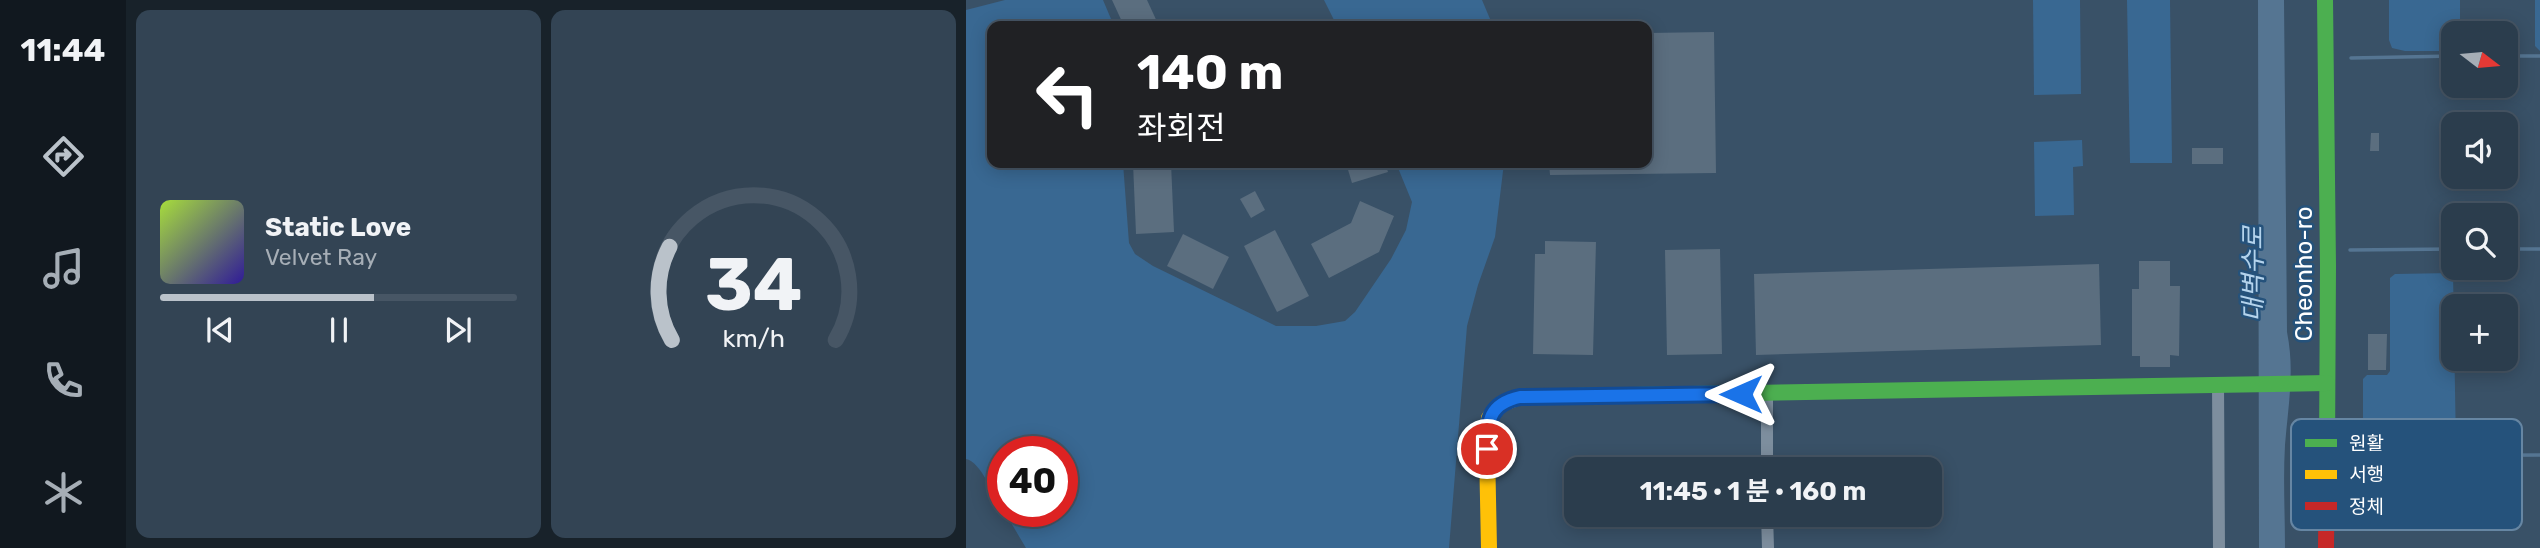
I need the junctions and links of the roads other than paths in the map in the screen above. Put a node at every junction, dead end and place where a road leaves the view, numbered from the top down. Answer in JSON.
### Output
{"nodes":[{"id":1,"x":2325,"y":0,"type":"edge"},
{"id":2,"x":2218,"y":383,"type":"junction"},
{"id":3,"x":2327,"y":383,"type":"junction"},
{"id":4,"x":1767,"y":394,"type":"junction"},
{"id":5,"x":2327,"y":419,"type":"edge"},
{"id":6,"x":1767,"y":457,"type":"edge"},
{"id":7,"x":1768,"y":527,"type":"edge"},
{"id":8,"x":2326,"y":530,"type":"edge"},
{"id":9,"x":1489,"y":548,"type":"edge"},
{"id":10,"x":1768,"y":548,"type":"edge"},
{"id":11,"x":2219,"y":548,"type":"edge"},
{"id":12,"x":2326,"y":548,"type":"edge"}],
"edges":[{"from":1,"to":3,"type":"street","name":"Cheonho-ro"},
{"from":2,"to":3,"type":"street"},
{"from":2,"to":4,"type":"street"},
{"from":2,"to":11,"type":"street"},
{"from":3,"to":5,"type":"street","name":"Cheonho-ro"},
{"from":4,"to":6,"type":"street"},
{"from":4,"to":9,"type":"street"},
{"from":7,"to":10,"type":"street"},
{"from":8,"to":12,"type":"street","name":"Cheonho-ro"}]}
